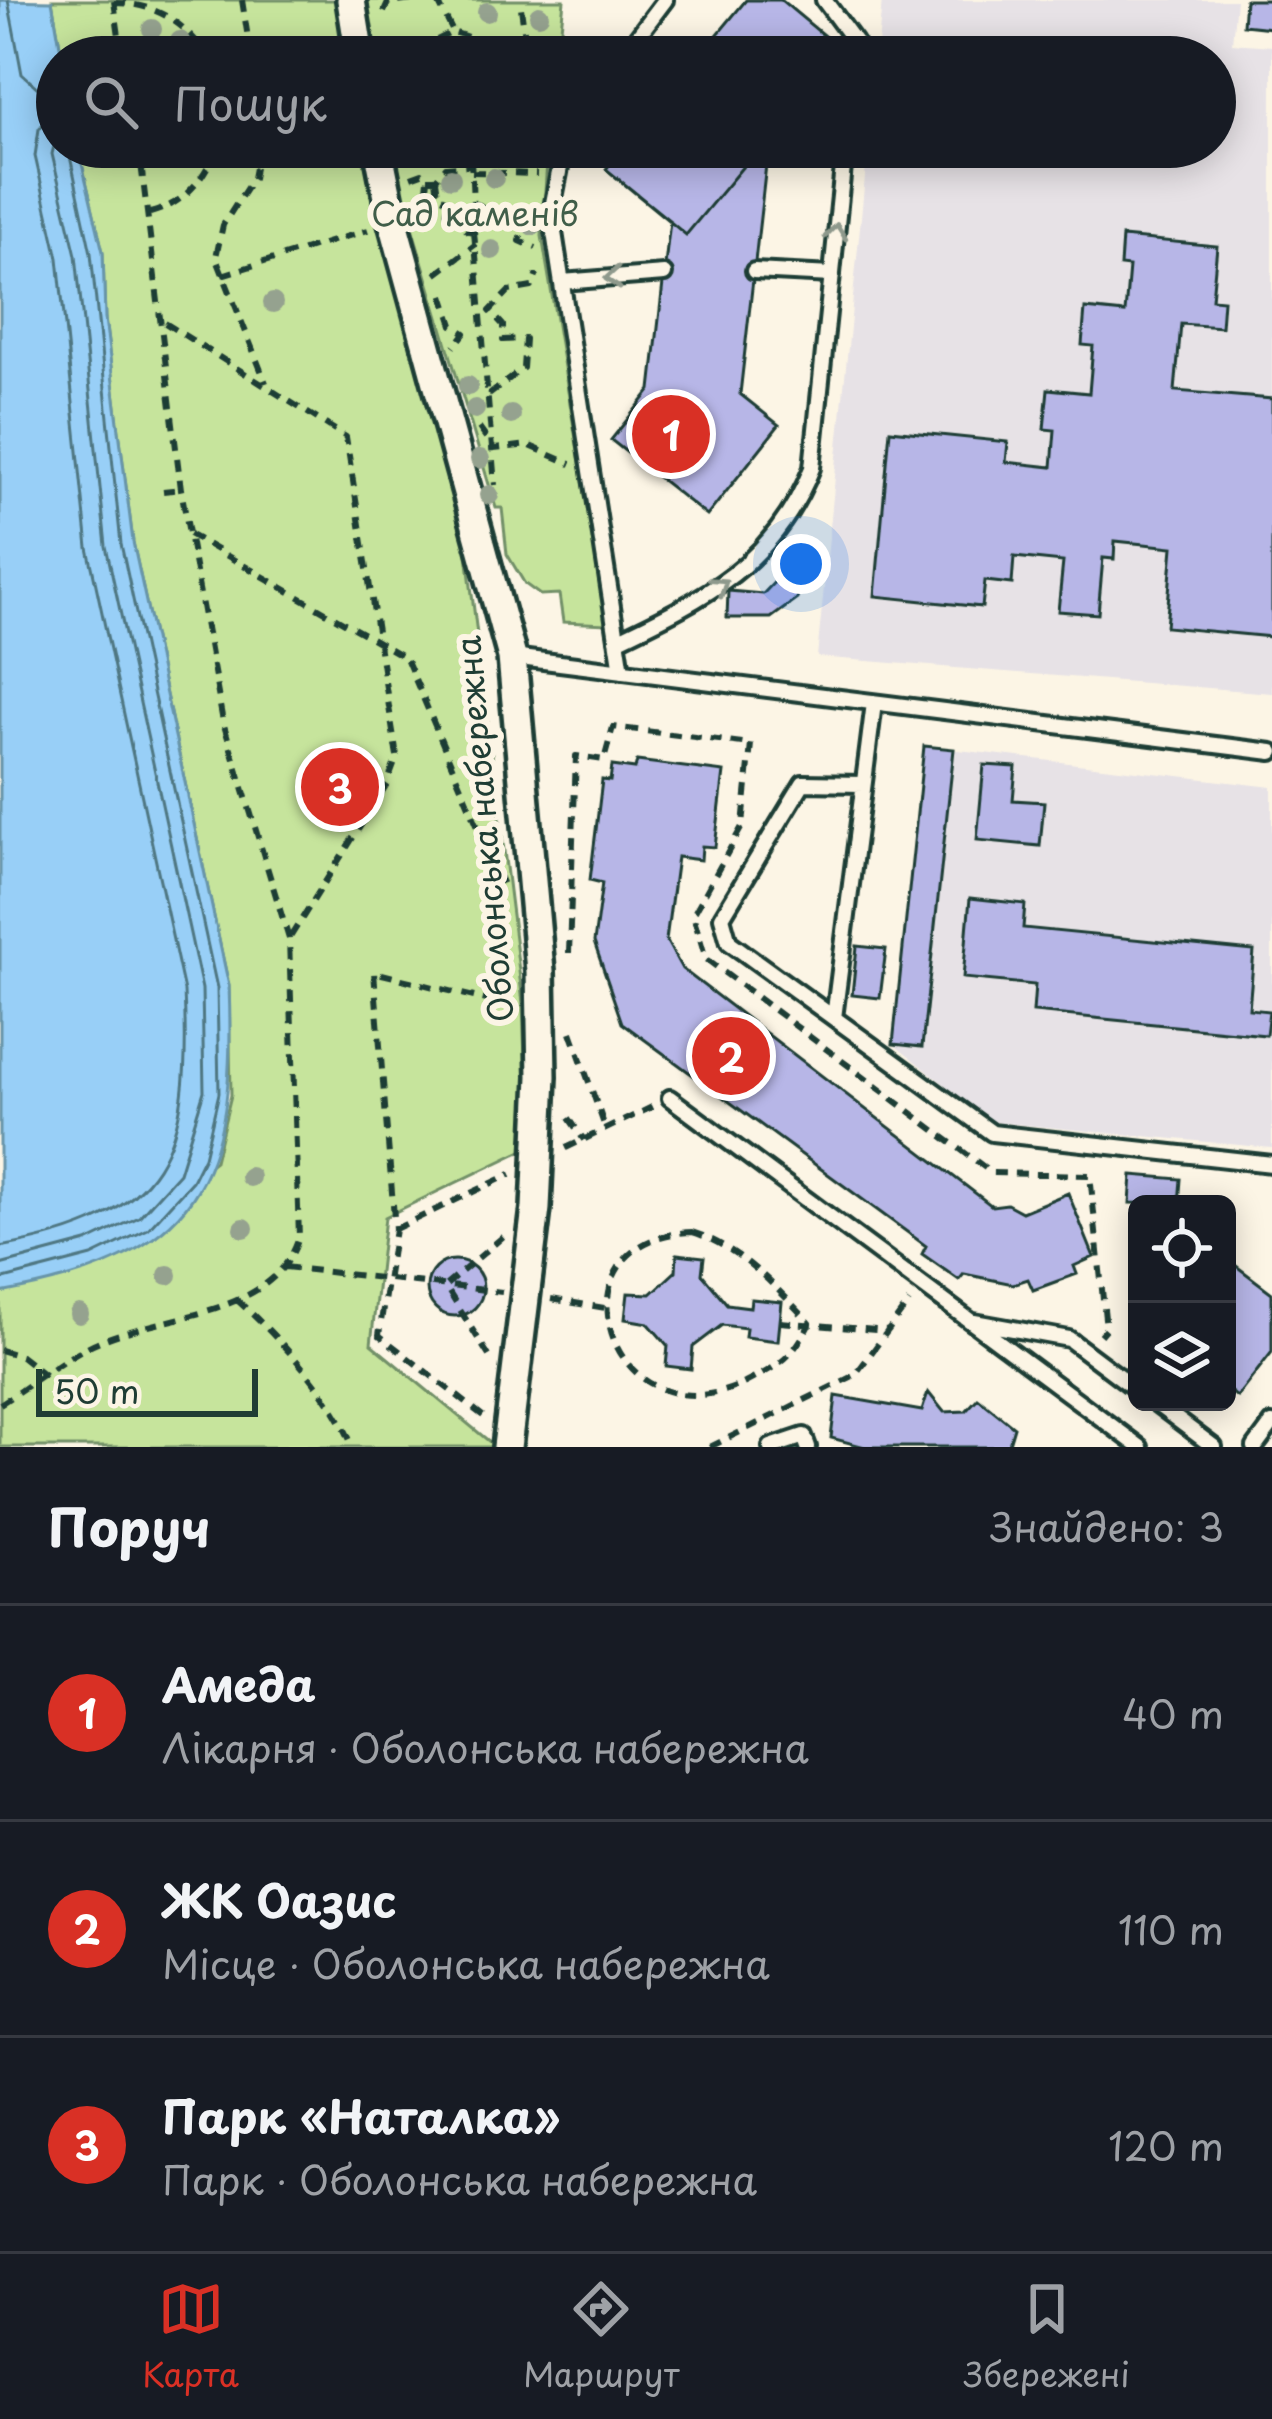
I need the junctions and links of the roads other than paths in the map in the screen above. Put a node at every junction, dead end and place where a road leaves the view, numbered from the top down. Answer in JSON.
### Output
{"nodes":[{"id":1,"x":351,"y":0,"type":"edge"},
{"id":2,"x":665,"y":0,"type":"edge"},
{"id":3,"x":824,"y":0,"type":"edge"},
{"id":4,"x":357,"y":36,"type":"edge"},
{"id":5,"x":638,"y":36,"type":"edge"},
{"id":6,"x":851,"y":36,"type":"edge"},
{"id":7,"x":382,"y":168,"type":"edge"},
{"id":8,"x":560,"y":168,"type":"edge"},
{"id":9,"x":843,"y":168,"type":"edge"},
{"id":10,"x":754,"y":271,"type":"dead end"},
{"id":11,"x":664,"y":274,"type":"dead end"},
{"id":12,"x":832,"y":275,"type":"junction"},
{"id":13,"x":562,"y":282,"type":"junction"},
{"id":14,"x":617,"y":640,"type":"junction"},
{"id":15,"x":512,"y":657,"type":"junction"},
{"id":16,"x":622,"y":671,"type":"junction"},
{"id":17,"x":874,"y":703,"type":"junction"},
{"id":18,"x":1272,"y":752,"type":"edge"},
{"id":19,"x":863,"y":784,"type":"junction"},
{"id":20,"x":834,"y":1018,"type":"junction"},
{"id":21,"x":670,"y":1098,"type":"dead end"},
{"id":22,"x":1272,"y":1164,"type":"edge"},
{"id":23,"x":971,"y":1322,"type":"junction"},
{"id":24,"x":1128,"y":1383,"type":"edge"},
{"id":25,"x":1166,"y":1411,"type":"edge"},
{"id":26,"x":1272,"y":1424,"type":"edge"},
{"id":27,"x":508,"y":1441,"type":"edge"},
{"id":28,"x":771,"y":1447,"type":"edge"},
{"id":29,"x":808,"y":1447,"type":"edge"},
{"id":30,"x":1140,"y":1447,"type":"edge"},
{"id":31,"x":1214,"y":1447,"type":"edge"},
{"id":32,"x":1255,"y":1447,"type":"edge"}],
"edges":[{"from":1,"to":4,"type":"street"},
{"from":2,"to":5,"type":"lane"},
{"from":3,"to":6,"type":"lane"},
{"from":7,"to":15,"type":"street","name":"Оболонська набережна"},
{"from":8,"to":13,"type":"lane"},
{"from":12,"to":9,"type":"lane","one_way":true},
{"from":10,"to":12,"type":"lane"},
{"from":11,"to":13,"type":"lane","one_way":true},
{"from":14,"to":12,"type":"lane","one_way":true},
{"from":13,"to":14,"type":"lane"},
{"from":14,"to":16,"type":"lane"},
{"from":15,"to":16,"type":"lane"},
{"from":15,"to":27,"type":"street","name":"Оболонська набережна"},
{"from":16,"to":17,"type":"lane"},
{"from":17,"to":18,"type":"lane"},
{"from":17,"to":19,"type":"lane"},
{"from":19,"to":20,"type":"lane"},
{"from":19,"to":20,"type":"lane"},
{"from":20,"to":22,"type":"lane"},
{"from":21,"to":23,"type":"lane"},
{"from":23,"to":24,"type":"lane"},
{"from":23,"to":30,"type":"lane"},
{"from":25,"to":31,"type":"lane"},
{"from":26,"to":32,"type":"lane"},
{"from":28,"to":29,"type":"lane"}]}
